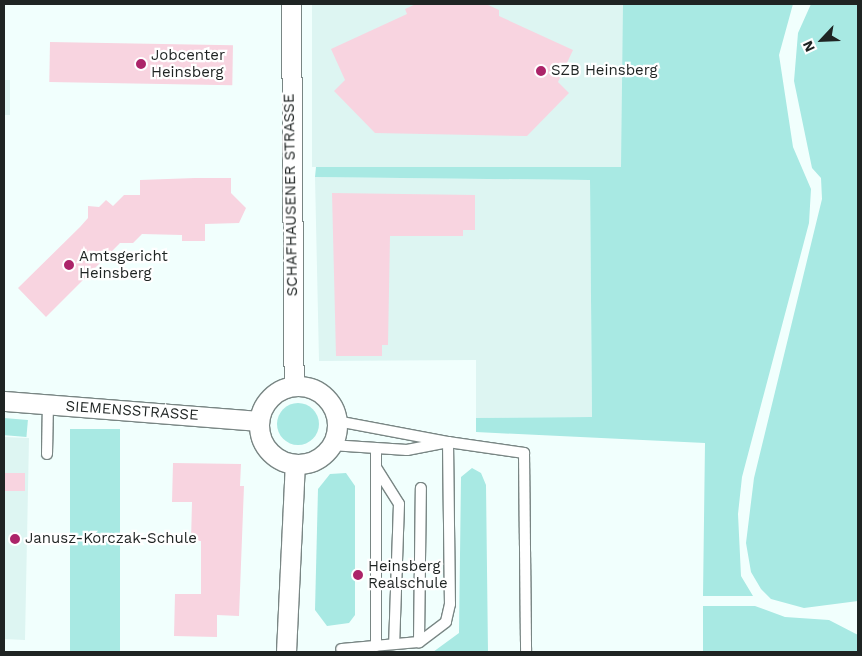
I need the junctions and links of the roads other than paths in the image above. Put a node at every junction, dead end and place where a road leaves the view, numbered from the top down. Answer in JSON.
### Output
{"nodes":[{"id":1,"x":291,"y":4,"type":"edge"},
{"id":2,"x":294,"y":386,"type":"junction"},
{"id":3,"x":4,"y":401,"type":"edge"},
{"id":4,"x":48,"y":404,"type":"junction"},
{"id":5,"x":259,"y":421,"type":"junction"},
{"id":6,"x":337,"y":421,"type":"junction"},
{"id":7,"x":448,"y":442,"type":"junction"},
{"id":8,"x":331,"y":445,"type":"junction"},
{"id":9,"x":376,"y":450,"type":"junction"},
{"id":10,"x":47,"y":454,"type":"dead end"},
{"id":11,"x":294,"y":464,"type":"junction"},
{"id":12,"x":376,"y":469,"type":"junction"},
{"id":13,"x":420,"y":488,"type":"dead end"},
{"id":14,"x":419,"y":642,"type":"junction"},
{"id":15,"x":394,"y":644,"type":"junction"},
{"id":16,"x":376,"y":646,"type":"junction"},
{"id":17,"x":341,"y":649,"type":"dead end"},
{"id":18,"x":286,"y":652,"type":"edge"},
{"id":19,"x":526,"y":652,"type":"edge"}],
"edges":[{"from":1,"to":2,"type":"street","name":"SCHAFHAUSENER STRASSE"},
{"from":2,"to":5,"type":"street"},
{"from":2,"to":6,"type":"street"},
{"from":3,"to":4,"type":"street","name":"SIEMENSSTRASSE"},
{"from":4,"to":5,"type":"street","name":"SIEMENSSTRASSE"},
{"from":4,"to":10,"type":"lane"},
{"from":5,"to":11,"type":"street"},
{"from":6,"to":7,"type":"lane"},
{"from":6,"to":8,"type":"street"},
{"from":7,"to":9,"type":"lane"},
{"from":7,"to":14,"type":"lane"},
{"from":7,"to":19,"type":"lane"},
{"from":8,"to":9,"type":"lane"},
{"from":8,"to":11,"type":"street"},
{"from":9,"to":12,"type":"lane"},
{"from":11,"to":18,"type":"street"},
{"from":12,"to":15,"type":"lane"},
{"from":12,"to":16,"type":"lane"},
{"from":13,"to":14,"type":"lane"},
{"from":14,"to":15,"type":"lane"},
{"from":15,"to":16,"type":"lane"},
{"from":16,"to":17,"type":"lane"}]}
